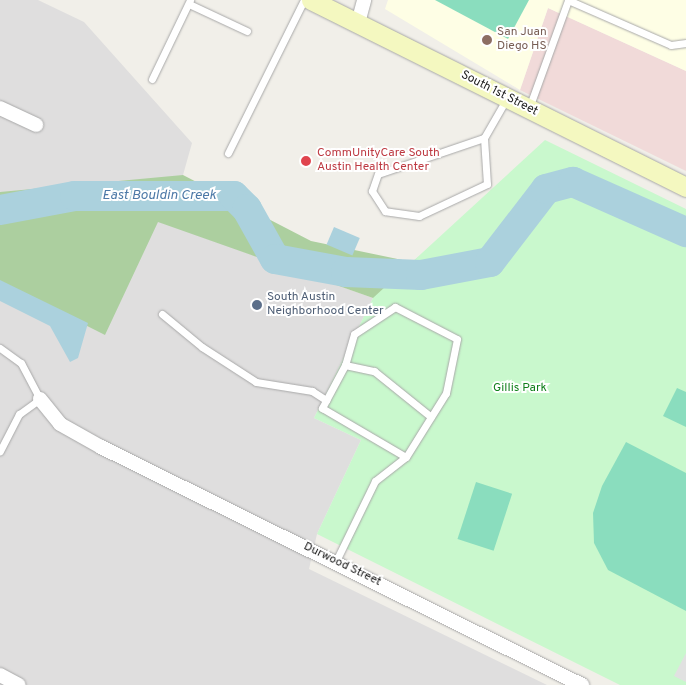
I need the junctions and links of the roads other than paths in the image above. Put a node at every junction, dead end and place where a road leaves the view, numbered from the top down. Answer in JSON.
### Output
{"nodes":[{"id":1,"x":304,"y":0,"type":"edge"},
{"id":2,"x":311,"y":0,"type":"edge"},
{"id":3,"x":364,"y":0,"type":"edge"},
{"id":4,"x":568,"y":0,"type":"edge"},
{"id":5,"x":189,"y":2,"type":"edge"},
{"id":6,"x":358,"y":23,"type":"junction"},
{"id":7,"x":247,"y":32,"type":"dead end"},
{"id":8,"x":686,"y":43,"type":"edge"},
{"id":9,"x":152,"y":79,"type":"dead end"},
{"id":10,"x":507,"y":98,"type":"junction"},
{"id":11,"x":0,"y":108,"type":"edge"},
{"id":12,"x":528,"y":109,"type":"junction"},
{"id":13,"x":36,"y":125,"type":"dead end"},
{"id":14,"x":484,"y":138,"type":"junction"},
{"id":15,"x":228,"y":152,"type":"dead end"},
{"id":16,"x":686,"y":187,"type":"edge"},
{"id":17,"x":162,"y":314,"type":"dead end"},
{"id":18,"x":0,"y":348,"type":"edge"},
{"id":19,"x":345,"y":365,"type":"junction"},
{"id":20,"x":40,"y":399,"type":"junction"},
{"id":21,"x":326,"y":400,"type":"junction"},
{"id":22,"x":431,"y":417,"type":"junction"},
{"id":23,"x":0,"y":452,"type":"edge"},
{"id":24,"x":406,"y":457,"type":"junction"},
{"id":25,"x":336,"y":561,"type":"junction"},
{"id":26,"x":0,"y":675,"type":"edge"},
{"id":27,"x":19,"y":685,"type":"edge"},
{"id":28,"x":582,"y":685,"type":"edge"}],
"edges":[{"from":1,"to":15,"type":"lane"},
{"from":2,"to":6,"type":"main road","name":"South 1st Street"},
{"from":3,"to":6,"type":"street"},
{"from":4,"to":8,"type":"lane"},
{"from":4,"to":12,"type":"lane"},
{"from":5,"to":7,"type":"lane"},
{"from":5,"to":9,"type":"lane"},
{"from":6,"to":10,"type":"main road","name":"South 1st Street"},
{"from":10,"to":12,"type":"main road","name":"South 1st Street"},
{"from":10,"to":14,"type":"lane"},
{"from":11,"to":13,"type":"street"},
{"from":12,"to":16,"type":"main road","name":"South 1st Street"},
{"from":14,"to":14,"type":"lane"},
{"from":17,"to":21,"type":"lane"},
{"from":18,"to":20,"type":"lane"},
{"from":19,"to":21,"type":"lane"},
{"from":19,"to":22,"type":"lane"},
{"from":19,"to":22,"type":"lane"},
{"from":20,"to":23,"type":"lane"},
{"from":20,"to":25,"type":"street","name":"Durwood Street"},
{"from":21,"to":24,"type":"lane"},
{"from":22,"to":24,"type":"lane"},
{"from":24,"to":25,"type":"lane"},
{"from":25,"to":28,"type":"street","name":"Durwood Street"},
{"from":26,"to":27,"type":"street"}]}
